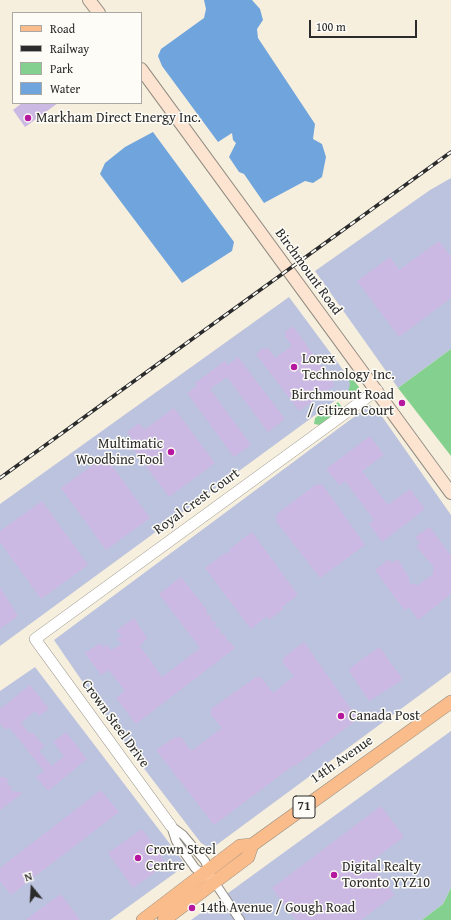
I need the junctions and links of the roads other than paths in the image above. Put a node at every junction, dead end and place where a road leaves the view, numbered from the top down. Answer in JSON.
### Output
{"nodes":[{"id":1,"x":89,"y":0,"type":"edge"},
{"id":2,"x":98,"y":12,"type":"edge"},
{"id":3,"x":142,"y":70,"type":"edge"},
{"id":4,"x":377,"y":390,"type":"junction"},
{"id":5,"x":451,"y":493,"type":"edge"},
{"id":6,"x":35,"y":639,"type":"joint"},
{"id":7,"x":451,"y":702,"type":"edge"},
{"id":8,"x":171,"y":826,"type":"joint"},
{"id":9,"x":252,"y":845,"type":"junction"},
{"id":10,"x":206,"y":871,"type":"junction"},
{"id":11,"x":215,"y":883,"type":"junction"},
{"id":12,"x":143,"y":920,"type":"edge"},
{"id":13,"x":164,"y":920,"type":"edge"},
{"id":14,"x":240,"y":920,"type":"edge"}],
"edges":[{"from":1,"to":2,"type":"main road"},
{"from":3,"to":4,"type":"main road","name":"Birchmount Road"},
{"from":4,"to":5,"type":"main road","name":"Birchmount Road"},
{"from":4,"to":6,"type":"street","name":"Royal Crest Court"},
{"from":6,"to":8,"type":"street","name":"Crown Steel Drive"},
{"from":7,"to":9,"type":"main road","name":"14th Avenue","number":"71"},
{"from":8,"to":10,"type":"street","name":"Crown Steel Drive"},
{"from":9,"to":10,"type":"main road","name":"14th Avenue","number":"71"},
{"from":9,"to":11,"type":"main road","name":"14th Avenue","number":"71"},
{"from":10,"to":11,"type":"street","name":"Crown Steel Drive"},
{"from":10,"to":12,"type":"main road","name":"14th Avenue","number":"71"},
{"from":11,"to":13,"type":"main road","name":"14th Avenue","number":"71"},
{"from":11,"to":14,"type":"street","name":"Crown Steel Drive"}]}
